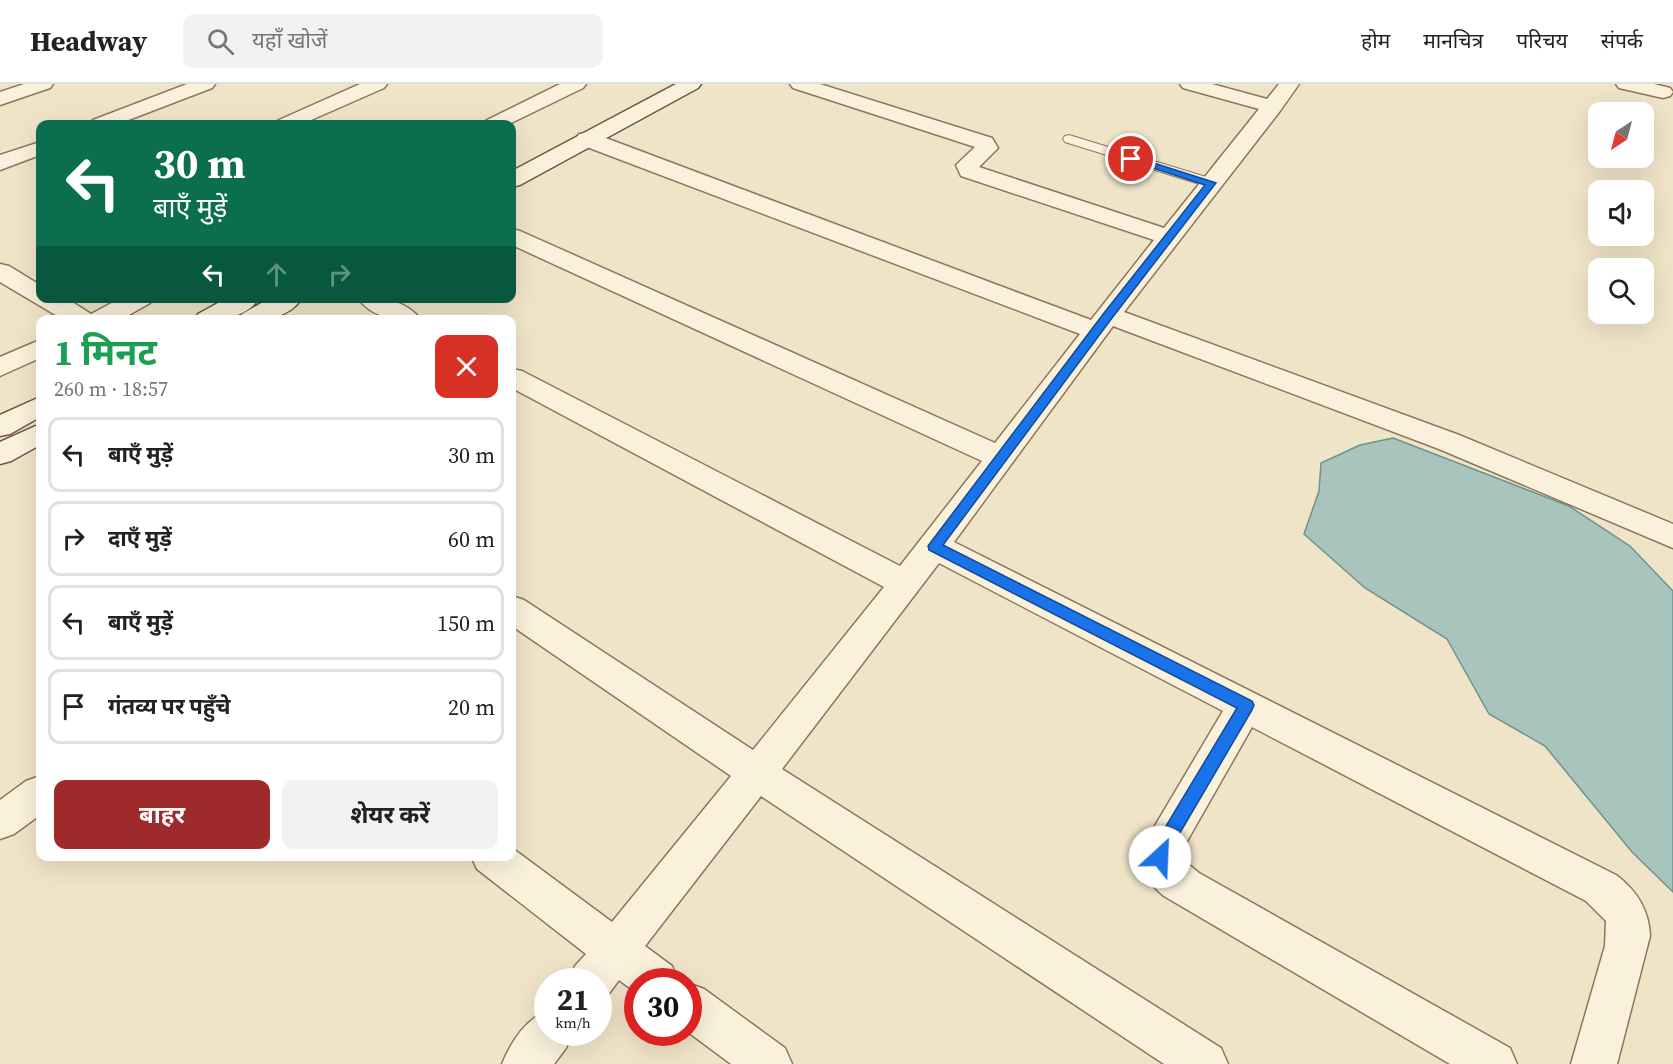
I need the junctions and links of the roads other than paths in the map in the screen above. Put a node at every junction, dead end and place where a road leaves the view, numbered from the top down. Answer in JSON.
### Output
{"nodes":[{"id":1,"x":43,"y":84,"type":"edge"},
{"id":2,"x":205,"y":84,"type":"edge"},
{"id":3,"x":377,"y":84,"type":"edge"},
{"id":4,"x":576,"y":84,"type":"edge"},
{"id":5,"x":657,"y":84,"type":"edge"},
{"id":6,"x":689,"y":84,"type":"edge"},
{"id":7,"x":800,"y":84,"type":"edge"},
{"id":8,"x":1190,"y":84,"type":"edge"},
{"id":9,"x":1626,"y":84,"type":"edge"},
{"id":10,"x":1663,"y":92,"type":"dead end"},
{"id":11,"x":1281,"y":95,"type":"edge"},
{"id":12,"x":0,"y":99,"type":"edge"},
{"id":13,"x":110,"y":120,"type":"edge"},
{"id":14,"x":295,"y":120,"type":"edge"},
{"id":15,"x":502,"y":120,"type":"edge"},
{"id":16,"x":587,"y":139,"type":"junction"},
{"id":17,"x":1069,"y":139,"type":"dead end"},
{"id":18,"x":36,"y":150,"type":"edge"},
{"id":19,"x":516,"y":158,"type":"edge"},
{"id":20,"x":0,"y":164,"type":"edge"},
{"id":21,"x":516,"y":178,"type":"edge"},
{"id":22,"x":1211,"y":183,"type":"junction"},
{"id":23,"x":1169,"y":237,"type":"junction"},
{"id":24,"x":516,"y":238,"type":"edge"},
{"id":25,"x":0,"y":272,"type":"edge"},
{"id":26,"x":36,"y":293,"type":"edge"},
{"id":27,"x":55,"y":303,"type":"edge"},
{"id":28,"x":131,"y":303,"type":"edge"},
{"id":29,"x":238,"y":303,"type":"edge"},
{"id":30,"x":281,"y":303,"type":"edge"},
{"id":31,"x":379,"y":303,"type":"edge"},
{"id":32,"x":75,"y":315,"type":"edge"},
{"id":33,"x":109,"y":315,"type":"edge"},
{"id":34,"x":216,"y":315,"type":"edge"},
{"id":35,"x":260,"y":315,"type":"edge"},
{"id":36,"x":399,"y":315,"type":"edge"},
{"id":37,"x":1102,"y":323,"type":"junction"},
{"id":38,"x":36,"y":350,"type":"edge"},
{"id":39,"x":0,"y":368,"type":"edge"},
{"id":40,"x":516,"y":379,"type":"edge"},
{"id":41,"x":36,"y":408,"type":"edge"},
{"id":42,"x":0,"y":427,"type":"edge"},
{"id":43,"x":36,"y":435,"type":"edge"},
{"id":44,"x":0,"y":454,"type":"edge"},
{"id":45,"x":1002,"y":458,"type":"junction"},
{"id":46,"x":1673,"y":537,"type":"edge"},
{"id":47,"x":934,"y":546,"type":"junction"},
{"id":48,"x":905,"y":583,"type":"junction"},
{"id":49,"x":516,"y":612,"type":"edge"},
{"id":50,"x":1246,"y":705,"type":"junction"},
{"id":51,"x":758,"y":773,"type":"junction"},
{"id":52,"x":36,"y":796,"type":"edge"},
{"id":53,"x":0,"y":822,"type":"edge"},
{"id":54,"x":496,"y":861,"type":"edge"},
{"id":55,"x":603,"y":966,"type":"edge"},
{"id":56,"x":624,"y":972,"type":"edge"},
{"id":57,"x":702,"y":1015,"type":"edge"},
{"id":58,"x":539,"y":1046,"type":"edge"},
{"id":59,"x":525,"y":1064,"type":"edge"},
{"id":60,"x":769,"y":1064,"type":"edge"},
{"id":61,"x":1205,"y":1064,"type":"edge"},
{"id":62,"x":1494,"y":1064,"type":"edge"},
{"id":63,"x":1594,"y":1064,"type":"edge"}],
"edges":[{"from":1,"to":12,"type":"street"},
{"from":2,"to":13,"type":"street"},
{"from":3,"to":14,"type":"street"},
{"from":4,"to":15,"type":"street"},
{"from":5,"to":19,"type":"street"},
{"from":6,"to":16,"type":"street"},
{"from":7,"to":23,"type":"street"},
{"from":8,"to":11,"type":"street"},
{"from":9,"to":10,"type":"street"},
{"from":11,"to":22,"type":"street"},
{"from":16,"to":21,"type":"street"},
{"from":16,"to":37,"type":"street"},
{"from":17,"to":22,"type":"lane"},
{"from":18,"to":20,"type":"street"},
{"from":22,"to":23,"type":"street"},
{"from":23,"to":37,"type":"street"},
{"from":24,"to":45,"type":"street"},
{"from":25,"to":26,"type":"street"},
{"from":27,"to":32,"type":"street"},
{"from":28,"to":33,"type":"street"},
{"from":29,"to":34,"type":"street"},
{"from":30,"to":35,"type":"street"},
{"from":31,"to":36,"type":"street"},
{"from":37,"to":45,"type":"street"},
{"from":37,"to":46,"type":"street"},
{"from":38,"to":39,"type":"street"},
{"from":40,"to":48,"type":"street"},
{"from":41,"to":42,"type":"street"},
{"from":43,"to":44,"type":"street"},
{"from":45,"to":47,"type":"street"},
{"from":47,"to":48,"type":"street"},
{"from":47,"to":50,"type":"street"},
{"from":48,"to":51,"type":"street"},
{"from":49,"to":51,"type":"street"},
{"from":50,"to":62,"type":"street"},
{"from":50,"to":63,"type":"street"},
{"from":51,"to":55,"type":"street"},
{"from":51,"to":61,"type":"street"},
{"from":52,"to":53,"type":"street"},
{"from":54,"to":55,"type":"street"},
{"from":55,"to":56,"type":"street"},
{"from":57,"to":60,"type":"street"},
{"from":58,"to":59,"type":"street"}]}
